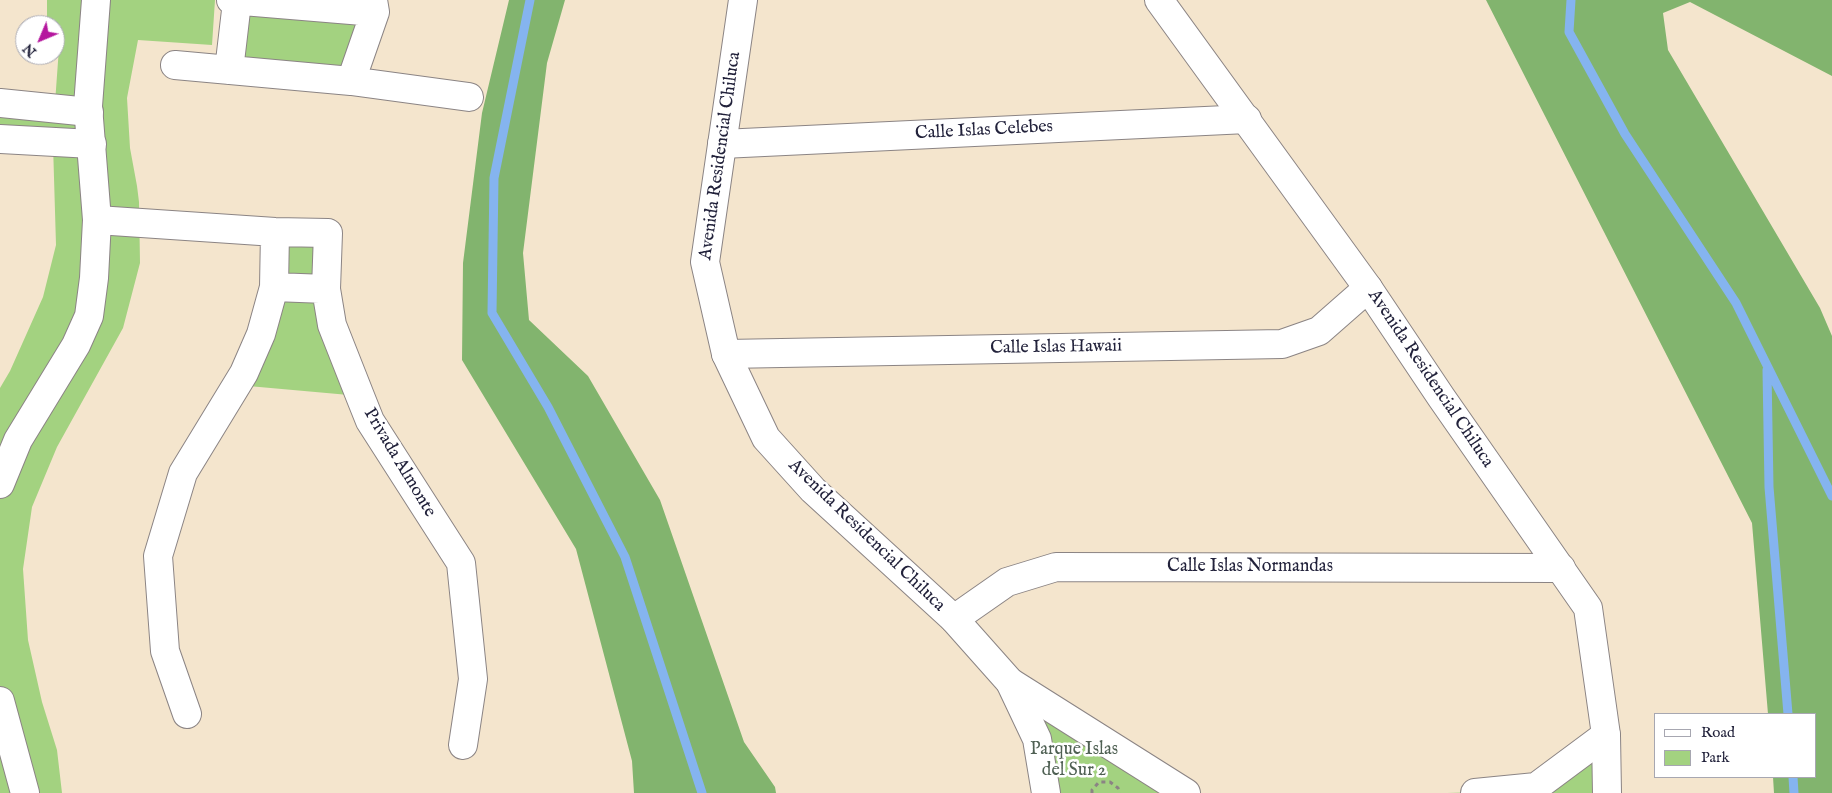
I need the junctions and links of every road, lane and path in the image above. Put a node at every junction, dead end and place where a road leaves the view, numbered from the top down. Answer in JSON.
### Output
{"nodes":[{"id":1,"x":96,"y":0,"type":"edge"},
{"id":2,"x":743,"y":0,"type":"edge"},
{"id":3,"x":1159,"y":0,"type":"edge"},
{"id":4,"x":234,"y":1,"type":"edge"},
{"id":5,"x":374,"y":6,"type":"edge"},
{"id":6,"x":175,"y":65,"type":"dead end"},
{"id":7,"x":229,"y":70,"type":"junction"},
{"id":8,"x":351,"y":81,"type":"junction"},
{"id":9,"x":469,"y":97,"type":"dead end"},
{"id":10,"x":0,"y":103,"type":"edge"},
{"id":11,"x":89,"y":112,"type":"junction"},
{"id":12,"x":1247,"y":119,"type":"junction"},
{"id":13,"x":0,"y":139,"type":"edge"},
{"id":14,"x":92,"y":144,"type":"junction"},
{"id":15,"x":722,"y":144,"type":"junction"},
{"id":16,"x":97,"y":220,"type":"junction"},
{"id":17,"x":275,"y":232,"type":"junction"},
{"id":18,"x":274,"y":287,"type":"junction"},
{"id":19,"x":326,"y":288,"type":"junction"},
{"id":20,"x":1368,"y":288,"type":"junction"},
{"id":21,"x":726,"y":354,"type":"junction"},
{"id":22,"x":0,"y":484,"type":"edge"},
{"id":23,"x":1561,"y":568,"type":"junction"},
{"id":24,"x":954,"y":619,"type":"junction"},
{"id":25,"x":1010,"y":682,"type":"junction"},
{"id":26,"x":0,"y":701,"type":"edge"},
{"id":27,"x":186,"y":714,"type":"dead end"},
{"id":28,"x":1606,"y":735,"type":"junction"},
{"id":29,"x":464,"y":744,"type":"dead end"},
{"id":30,"x":25,"y":793,"type":"edge"},
{"id":31,"x":1046,"y":793,"type":"edge"},
{"id":32,"x":1092,"y":793,"type":"edge"},
{"id":33,"x":1120,"y":793,"type":"edge"},
{"id":34,"x":1186,"y":793,"type":"edge"},
{"id":35,"x":1476,"y":793,"type":"edge"},
{"id":36,"x":1607,"y":793,"type":"edge"}],
"edges":[{"from":1,"to":11,"type":"street"},
{"from":2,"to":15,"type":"street","name":"Avenida Residencial Chiluca"},
{"from":3,"to":12,"type":"street","name":"Avenida Residencial Chiluca"},
{"from":4,"to":5,"type":"street"},
{"from":4,"to":7,"type":"street"},
{"from":5,"to":8,"type":"street"},
{"from":6,"to":7,"type":"street"},
{"from":7,"to":8,"type":"street"},
{"from":8,"to":9,"type":"street"},
{"from":10,"to":11,"type":"street"},
{"from":11,"to":14,"type":"street"},
{"from":12,"to":15,"type":"street","name":"Calle Islas Celebes"},
{"from":12,"to":20,"type":"street","name":"Avenida Residencial Chiluca"},
{"from":13,"to":14,"type":"street"},
{"from":14,"to":16,"type":"street"},
{"from":15,"to":21,"type":"street","name":"Avenida Residencial Chiluca"},
{"from":16,"to":17,"type":"street","name":"Privada Almonte"},
{"from":16,"to":22,"type":"street"},
{"from":17,"to":18,"type":"street"},
{"from":17,"to":19,"type":"street","name":"Privada Almonte"},
{"from":18,"to":19,"type":"street"},
{"from":18,"to":27,"type":"street"},
{"from":19,"to":29,"type":"street","name":"Privada Almonte"},
{"from":20,"to":21,"type":"street","name":"Calle Islas Hawaii"},
{"from":20,"to":23,"type":"street","name":"Avenida Residencial Chiluca"},
{"from":21,"to":24,"type":"street","name":"Avenida Residencial Chiluca"},
{"from":23,"to":24,"type":"street","name":"Calle Islas Normandas"},
{"from":23,"to":28,"type":"street","name":"Avenida Residencial Chiluca"},
{"from":24,"to":25,"type":"street","name":"Avenida Residencial Chiluca"},
{"from":25,"to":31,"type":"street","name":"Avenida Residencial Chiluca"},
{"from":25,"to":34,"type":"street"},
{"from":26,"to":30,"type":"street"},
{"from":28,"to":35,"type":"street"},
{"from":28,"to":36,"type":"street","name":"Avenida Residencial Chiluca"},
{"from":32,"to":33,"type":"path"}]}
